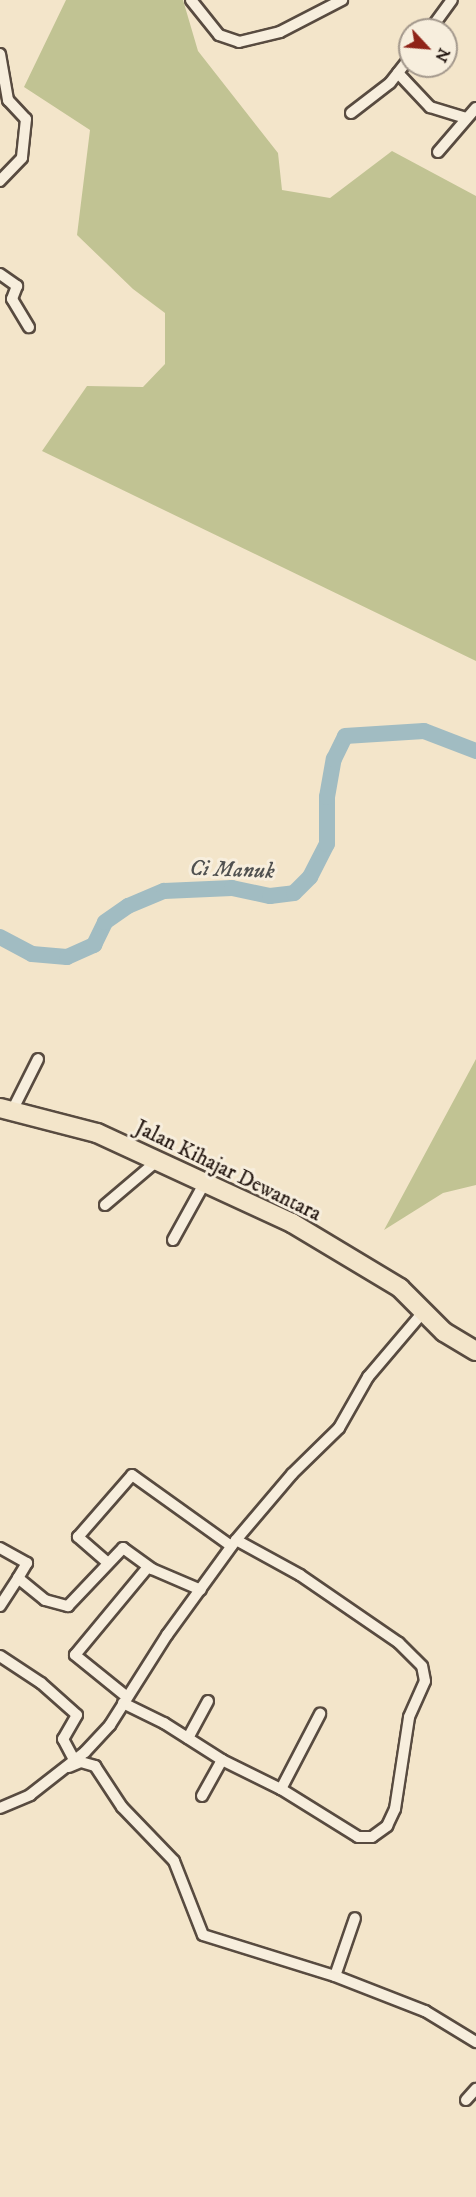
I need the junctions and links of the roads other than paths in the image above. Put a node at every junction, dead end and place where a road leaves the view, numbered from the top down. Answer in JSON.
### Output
{"nodes":[{"id":1,"x":191,"y":0,"type":"edge"},
{"id":2,"x":342,"y":0,"type":"edge"},
{"id":3,"x":452,"y":0,"type":"edge"},
{"id":4,"x":439,"y":18,"type":"edge"},
{"id":5,"x":0,"y":54,"type":"edge"},
{"id":6,"x":398,"y":73,"type":"edge"},
{"id":7,"x":403,"y":78,"type":"edge"},
{"id":8,"x":476,"y":108,"type":"edge"},
{"id":9,"x":351,"y":113,"type":"dead end"},
{"id":10,"x":466,"y":118,"type":"junction"},
{"id":11,"x":438,"y":152,"type":"dead end"},
{"id":12,"x":0,"y":181,"type":"edge"},
{"id":13,"x":0,"y":274,"type":"edge"},
{"id":14,"x":29,"y":327,"type":"dead end"},
{"id":15,"x":38,"y":1059,"type":"dead end"},
{"id":16,"x":6,"y":1110,"type":"edge"},
{"id":17,"x":158,"y":1160,"type":"junction"},
{"id":18,"x":205,"y":1182,"type":"junction"},
{"id":19,"x":105,"y":1205,"type":"dead end"},
{"id":20,"x":173,"y":1240,"type":"dead end"},
{"id":21,"x":424,"y":1311,"type":"junction"},
{"id":22,"x":476,"y":1351,"type":"edge"},
{"id":23,"x":234,"y":1543,"type":"junction"},
{"id":24,"x":0,"y":1548,"type":"edge"},
{"id":25,"x":108,"y":1563,"type":"junction"},
{"id":26,"x":148,"y":1568,"type":"junction"},
{"id":27,"x":18,"y":1578,"type":"junction"},
{"id":28,"x":201,"y":1590,"type":"junction"},
{"id":29,"x":0,"y":1606,"type":"edge"},
{"id":30,"x":0,"y":1656,"type":"edge"},
{"id":31,"x":125,"y":1700,"type":"junction"},
{"id":32,"x":208,"y":1701,"type":"dead end"},
{"id":33,"x":320,"y":1714,"type":"dead end"},
{"id":34,"x":188,"y":1738,"type":"junction"},
{"id":35,"x":74,"y":1760,"type":"junction"},
{"id":36,"x":222,"y":1760,"type":"junction"},
{"id":37,"x":53,"y":1774,"type":"junction"},
{"id":38,"x":280,"y":1789,"type":"junction"},
{"id":39,"x":202,"y":1796,"type":"dead end"},
{"id":40,"x":0,"y":1808,"type":"edge"},
{"id":41,"x":355,"y":1918,"type":"dead end"},
{"id":42,"x":335,"y":1976,"type":"junction"},
{"id":43,"x":476,"y":2042,"type":"edge"},
{"id":44,"x":476,"y":2089,"type":"edge"},
{"id":45,"x":466,"y":2100,"type":"dead end"}],
"edges":[{"from":1,"to":2,"type":"street"},
{"from":3,"to":4,"type":"street"},
{"from":5,"to":12,"type":"street"},
{"from":6,"to":9,"type":"street"},
{"from":7,"to":10,"type":"street"},
{"from":8,"to":10,"type":"street"},
{"from":10,"to":11,"type":"street"},
{"from":13,"to":14,"type":"street"},
{"from":15,"to":16,"type":"street"},
{"from":16,"to":17,"type":"main road","name":"Jalan Kihajar Dewantara"},
{"from":17,"to":18,"type":"main road","name":"Jalan Kihajar Dewantara"},
{"from":17,"to":19,"type":"street"},
{"from":18,"to":20,"type":"street"},
{"from":18,"to":21,"type":"main road","name":"Jalan Kihajar Dewantara"},
{"from":21,"to":22,"type":"main road","name":"Jalan Kihajar Dewantara"},
{"from":21,"to":23,"type":"street"},
{"from":23,"to":25,"type":"street"},
{"from":23,"to":28,"type":"street"},
{"from":23,"to":38,"type":"street"},
{"from":24,"to":27,"type":"street"},
{"from":25,"to":26,"type":"street"},
{"from":25,"to":27,"type":"street"},
{"from":26,"to":28,"type":"street"},
{"from":26,"to":31,"type":"street"},
{"from":27,"to":29,"type":"street"},
{"from":28,"to":31,"type":"street"},
{"from":30,"to":35,"type":"street"},
{"from":31,"to":34,"type":"street"},
{"from":31,"to":35,"type":"street"},
{"from":32,"to":34,"type":"street"},
{"from":33,"to":38,"type":"street"},
{"from":34,"to":36,"type":"street"},
{"from":35,"to":37,"type":"street"},
{"from":36,"to":38,"type":"street"},
{"from":36,"to":39,"type":"street"},
{"from":37,"to":40,"type":"street"},
{"from":37,"to":42,"type":"street"},
{"from":41,"to":42,"type":"street"},
{"from":42,"to":43,"type":"street"},
{"from":44,"to":45,"type":"street"}]}
